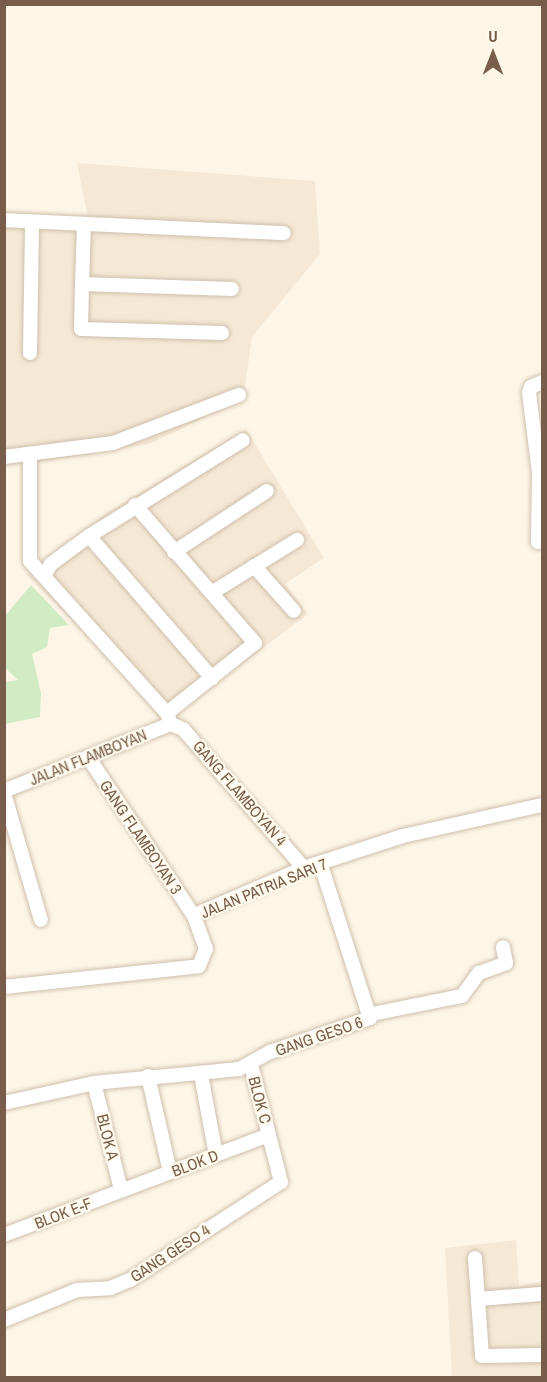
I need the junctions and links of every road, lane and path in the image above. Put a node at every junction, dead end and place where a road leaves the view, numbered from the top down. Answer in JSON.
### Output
{"nodes":[{"id":1,"x":4,"y":220,"type":"edge"},
{"id":2,"x":32,"y":222,"type":"junction"},
{"id":3,"x":84,"y":224,"type":"junction"},
{"id":4,"x":284,"y":233,"type":"dead end"},
{"id":5,"x":82,"y":284,"type":"junction"},
{"id":6,"x":232,"y":289,"type":"dead end"},
{"id":7,"x":222,"y":333,"type":"dead end"},
{"id":8,"x":30,"y":352,"type":"dead end"},
{"id":9,"x":543,"y":382,"type":"edge"},
{"id":10,"x":239,"y":395,"type":"dead end"},
{"id":11,"x":243,"y":440,"type":"dead end"},
{"id":12,"x":30,"y":455,"type":"junction"},
{"id":13,"x":4,"y":457,"type":"edge"},
{"id":14,"x":267,"y":491,"type":"dead end"},
{"id":15,"x":135,"y":505,"type":"junction"},
{"id":16,"x":89,"y":536,"type":"junction"},
{"id":17,"x":297,"y":540,"type":"dead end"},
{"id":18,"x":538,"y":542,"type":"dead end"},
{"id":19,"x":174,"y":552,"type":"junction"},
{"id":20,"x":254,"y":566,"type":"junction"},
{"id":21,"x":44,"y":576,"type":"junction"},
{"id":22,"x":213,"y":592,"type":"junction"},
{"id":23,"x":294,"y":611,"type":"dead end"},
{"id":24,"x":212,"y":678,"type":"junction"},
{"id":25,"x":169,"y":718,"type":"junction"},
{"id":26,"x":88,"y":757,"type":"junction"},
{"id":27,"x":4,"y":792,"type":"edge"},
{"id":28,"x":543,"y":805,"type":"edge"},
{"id":29,"x":321,"y":865,"type":"junction"},
{"id":30,"x":304,"y":868,"type":"junction"},
{"id":31,"x":194,"y":916,"type":"junction"},
{"id":32,"x":41,"y":920,"type":"dead end"},
{"id":33,"x":503,"y":947,"type":"dead end"},
{"id":34,"x":4,"y":987,"type":"edge"},
{"id":35,"x":372,"y":1014,"type":"junction"},
{"id":36,"x":251,"y":1065,"type":"junction"},
{"id":37,"x":201,"y":1075,"type":"junction"},
{"id":38,"x":148,"y":1076,"type":"junction"},
{"id":39,"x":94,"y":1083,"type":"junction"},
{"id":40,"x":4,"y":1103,"type":"edge"},
{"id":41,"x":269,"y":1135,"type":"junction"},
{"id":42,"x":216,"y":1155,"type":"junction"},
{"id":43,"x":170,"y":1172,"type":"junction"},
{"id":44,"x":122,"y":1190,"type":"junction"},
{"id":45,"x":4,"y":1235,"type":"edge"},
{"id":46,"x":475,"y":1258,"type":"dead end"},
{"id":47,"x":541,"y":1294,"type":"edge"},
{"id":48,"x":478,"y":1299,"type":"junction"},
{"id":49,"x":4,"y":1320,"type":"edge"},
{"id":50,"x":543,"y":1355,"type":"edge"}],
"edges":[{"from":1,"to":2,"type":"street"},
{"from":2,"to":3,"type":"street"},
{"from":2,"to":8,"type":"street"},
{"from":3,"to":4,"type":"street"},
{"from":3,"to":5,"type":"street"},
{"from":5,"to":6,"type":"street"},
{"from":5,"to":7,"type":"street"},
{"from":9,"to":18,"type":"street"},
{"from":10,"to":12,"type":"street"},
{"from":11,"to":15,"type":"street"},
{"from":12,"to":13,"type":"street"},
{"from":12,"to":21,"type":"street","name":"GANG FLAMBOYAN 4"},
{"from":14,"to":19,"type":"street"},
{"from":15,"to":16,"type":"street"},
{"from":15,"to":19,"type":"street"},
{"from":16,"to":21,"type":"street"},
{"from":16,"to":24,"type":"street"},
{"from":17,"to":20,"type":"street"},
{"from":19,"to":22,"type":"street"},
{"from":20,"to":22,"type":"street"},
{"from":20,"to":23,"type":"street"},
{"from":21,"to":25,"type":"street","name":"GANG FLAMBOYAN 4"},
{"from":22,"to":24,"type":"street","name":"JALAN FLAMBOYAN"},
{"from":24,"to":25,"type":"street","name":"JALAN FLAMBOYAN"},
{"from":25,"to":26,"type":"street","name":"JALAN FLAMBOYAN"},
{"from":25,"to":30,"type":"street","name":"GANG FLAMBOYAN 4"},
{"from":26,"to":27,"type":"street","name":"JALAN FLAMBOYAN"},
{"from":26,"to":31,"type":"street","name":"GANG FLAMBOYAN 3"},
{"from":27,"to":32,"type":"street"},
{"from":28,"to":29,"type":"street","name":"JALAN PATRIA SARI 7"},
{"from":29,"to":30,"type":"street","name":"JALAN PATRIA SARI 7"},
{"from":29,"to":35,"type":"street","name":"GANG GESO 6"},
{"from":30,"to":31,"type":"street","name":"JALAN PATRIA SARI 7"},
{"from":31,"to":34,"type":"street","name":"JALAN PATRIA SARI 7"},
{"from":33,"to":35,"type":"street"},
{"from":35,"to":36,"type":"street","name":"GANG GESO 6"},
{"from":36,"to":37,"type":"street","name":"GANG GESO 6"},
{"from":36,"to":41,"type":"street","name":"BLOK C"},
{"from":37,"to":38,"type":"street","name":"GANG GESO 6"},
{"from":37,"to":42,"type":"street"},
{"from":38,"to":39,"type":"street","name":"GANG GESO 6"},
{"from":38,"to":43,"type":"street"},
{"from":39,"to":40,"type":"street","name":"GANG GESO 6"},
{"from":39,"to":44,"type":"street","name":"BLOK A"},
{"from":41,"to":42,"type":"street","name":"BLOK D"},
{"from":41,"to":49,"type":"street","name":"GANG GESO 4"},
{"from":42,"to":43,"type":"street","name":"BLOK D"},
{"from":43,"to":44,"type":"street","name":"BLOK D"},
{"from":44,"to":45,"type":"street","name":"BLOK E-F"},
{"from":46,"to":48,"type":"street"},
{"from":47,"to":48,"type":"street"},
{"from":48,"to":50,"type":"street"}]}
